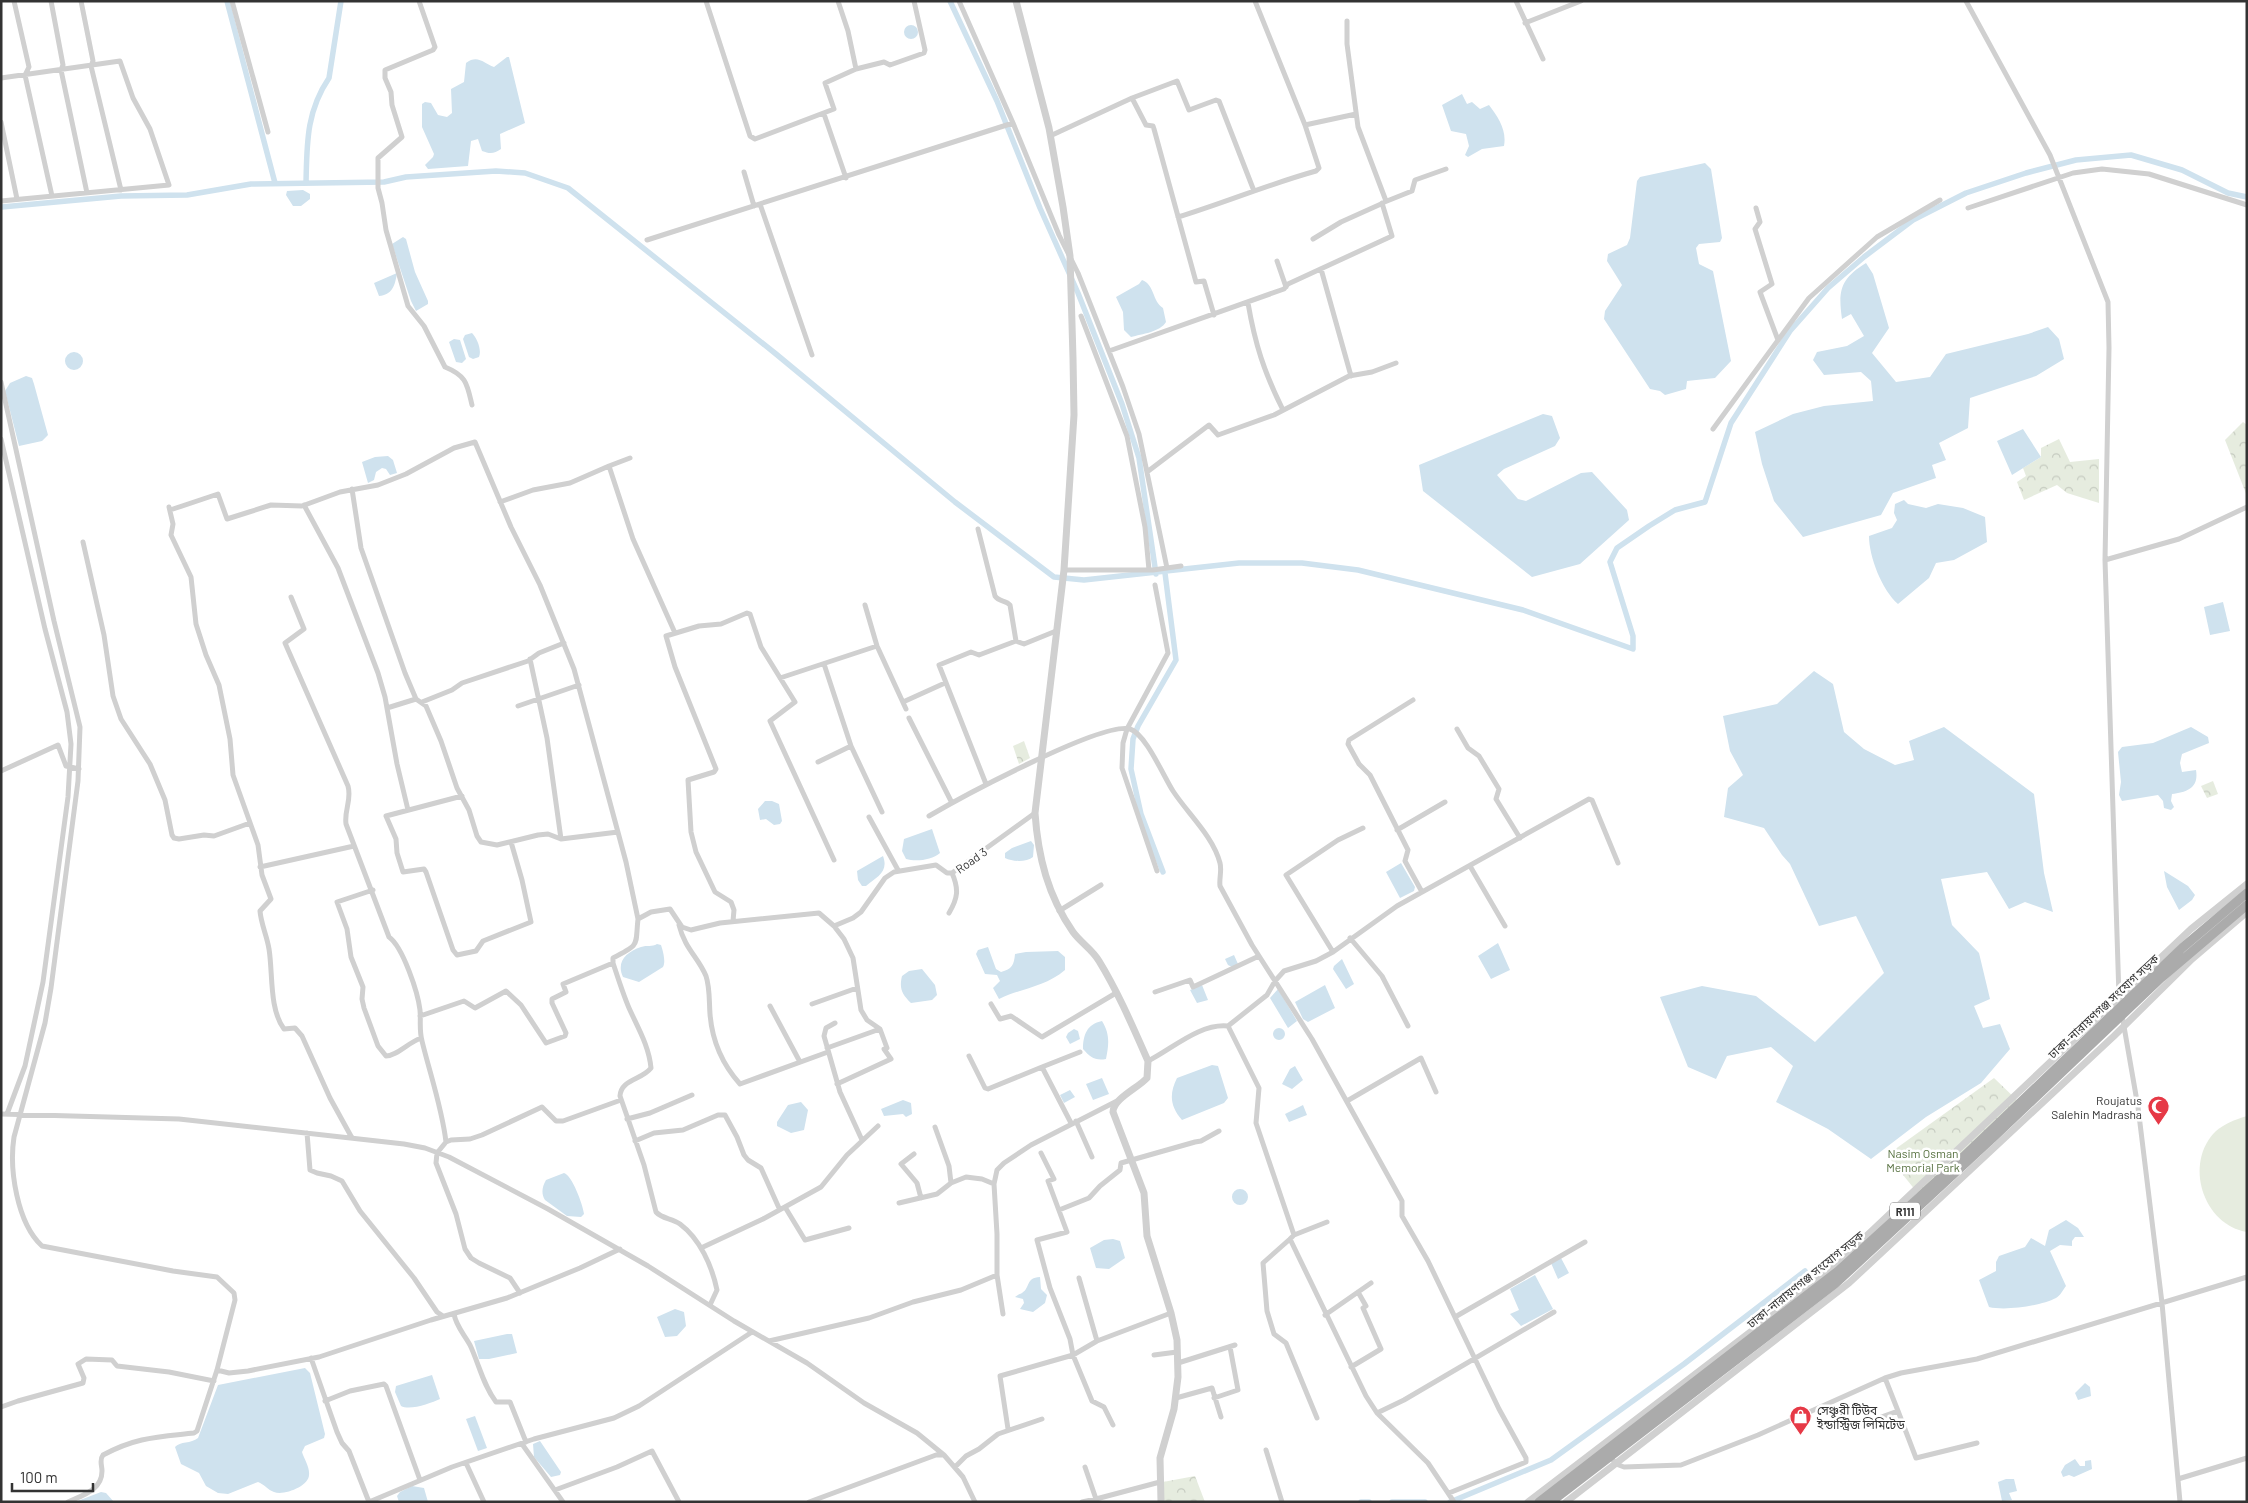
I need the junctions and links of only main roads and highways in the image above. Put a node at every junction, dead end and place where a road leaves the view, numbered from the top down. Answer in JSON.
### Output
{"nodes":[{"id":1,"x":2247,"y":893,"type":"edge"},
{"id":2,"x":2247,"y":905,"type":"edge"},
{"id":3,"x":1539,"y":1502,"type":"edge"},
{"id":4,"x":1551,"y":1502,"type":"edge"}],
"edges":[{"from":1,"to":3,"type":"main road","name":"ঢাকা-নারায়ণগঞ্জ সংযোগ সড়ক","number":"R111"},
{"from":2,"to":4,"type":"main road","name":"ঢাকা-নারায়ণগঞ্জ সংযোগ সড়ক","number":"R111"}]}
